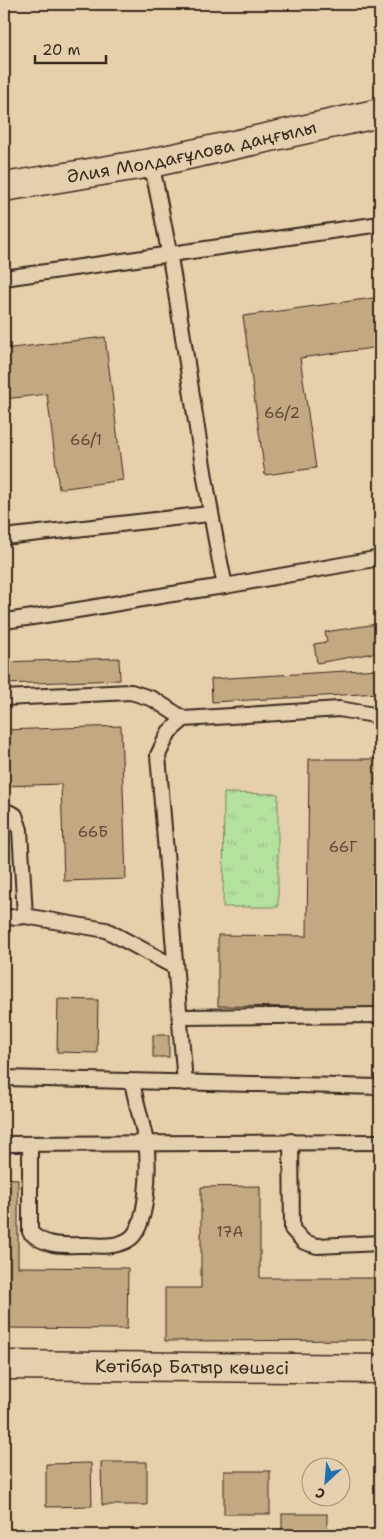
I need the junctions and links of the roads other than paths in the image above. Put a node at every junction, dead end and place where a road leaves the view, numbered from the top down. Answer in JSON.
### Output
{"nodes":[{"id":1,"x":380,"y":112,"type":"edge"},
{"id":2,"x":151,"y":163,"type":"junction"},
{"id":3,"x":4,"y":187,"type":"edge"},
{"id":4,"x":380,"y":224,"type":"edge"},
{"id":5,"x":169,"y":253,"type":"junction"},
{"id":6,"x":4,"y":278,"type":"edge"},
{"id":7,"x":209,"y":514,"type":"junction"},
{"id":8,"x":4,"y":537,"type":"edge"},
{"id":9,"x":380,"y":558,"type":"edge"},
{"id":10,"x":225,"y":586,"type":"junction"},
{"id":11,"x":4,"y":621,"type":"edge"},
{"id":12,"x":4,"y":698,"type":"edge"},
{"id":13,"x":380,"y":716,"type":"edge"},
{"id":14,"x":184,"y":719,"type":"junction"},
{"id":15,"x":4,"y":810,"type":"edge"},
{"id":16,"x":25,"y":916,"type":"junction"},
{"id":17,"x":4,"y":918,"type":"edge"},
{"id":18,"x":176,"y":967,"type":"junction"},
{"id":19,"x":380,"y":1016,"type":"edge"},
{"id":20,"x":180,"y":1017,"type":"junction"},
{"id":21,"x":4,"y":1078,"type":"edge"},
{"id":22,"x":132,"y":1082,"type":"junction"},
{"id":23,"x":185,"y":1083,"type":"junction"},
{"id":24,"x":380,"y":1087,"type":"edge"},
{"id":25,"x":291,"y":1141,"type":"junction"},
{"id":26,"x":380,"y":1142,"type":"edge"},
{"id":27,"x":4,"y":1144,"type":"edge"},
{"id":28,"x":146,"y":1144,"type":"junction"},
{"id":29,"x":30,"y":1146,"type":"junction"},
{"id":30,"x":380,"y":1243,"type":"edge"},
{"id":31,"x":4,"y":1365,"type":"edge"},
{"id":32,"x":380,"y":1369,"type":"edge"}],
"edges":[{"from":1,"to":2,"type":"main road","name":"Әлия Молдағұлова даңғылы"},
{"from":2,"to":3,"type":"main road","name":"Әлия Молдағұлова даңғылы"},
{"from":2,"to":5,"type":"lane"},
{"from":4,"to":5,"type":"lane"},
{"from":5,"to":6,"type":"lane"},
{"from":5,"to":7,"type":"lane"},
{"from":7,"to":8,"type":"lane"},
{"from":7,"to":10,"type":"lane"},
{"from":9,"to":10,"type":"lane"},
{"from":10,"to":11,"type":"lane"},
{"from":12,"to":14,"type":"lane"},
{"from":13,"to":14,"type":"lane"},
{"from":14,"to":18,"type":"lane"},
{"from":15,"to":16,"type":"lane"},
{"from":16,"to":17,"type":"lane"},
{"from":16,"to":18,"type":"lane"},
{"from":18,"to":20,"type":"lane"},
{"from":19,"to":20,"type":"lane"},
{"from":20,"to":23,"type":"lane"},
{"from":21,"to":22,"type":"lane"},
{"from":22,"to":23,"type":"lane"},
{"from":22,"to":28,"type":"lane"},
{"from":23,"to":24,"type":"lane"},
{"from":25,"to":26,"type":"lane"},
{"from":25,"to":28,"type":"lane"},
{"from":25,"to":30,"type":"lane"},
{"from":27,"to":29,"type":"lane"},
{"from":28,"to":29,"type":"lane"},
{"from":28,"to":29,"type":"lane"},
{"from":31,"to":32,"type":"main road","name":"Көтібар Батыр көшесі"}]}
